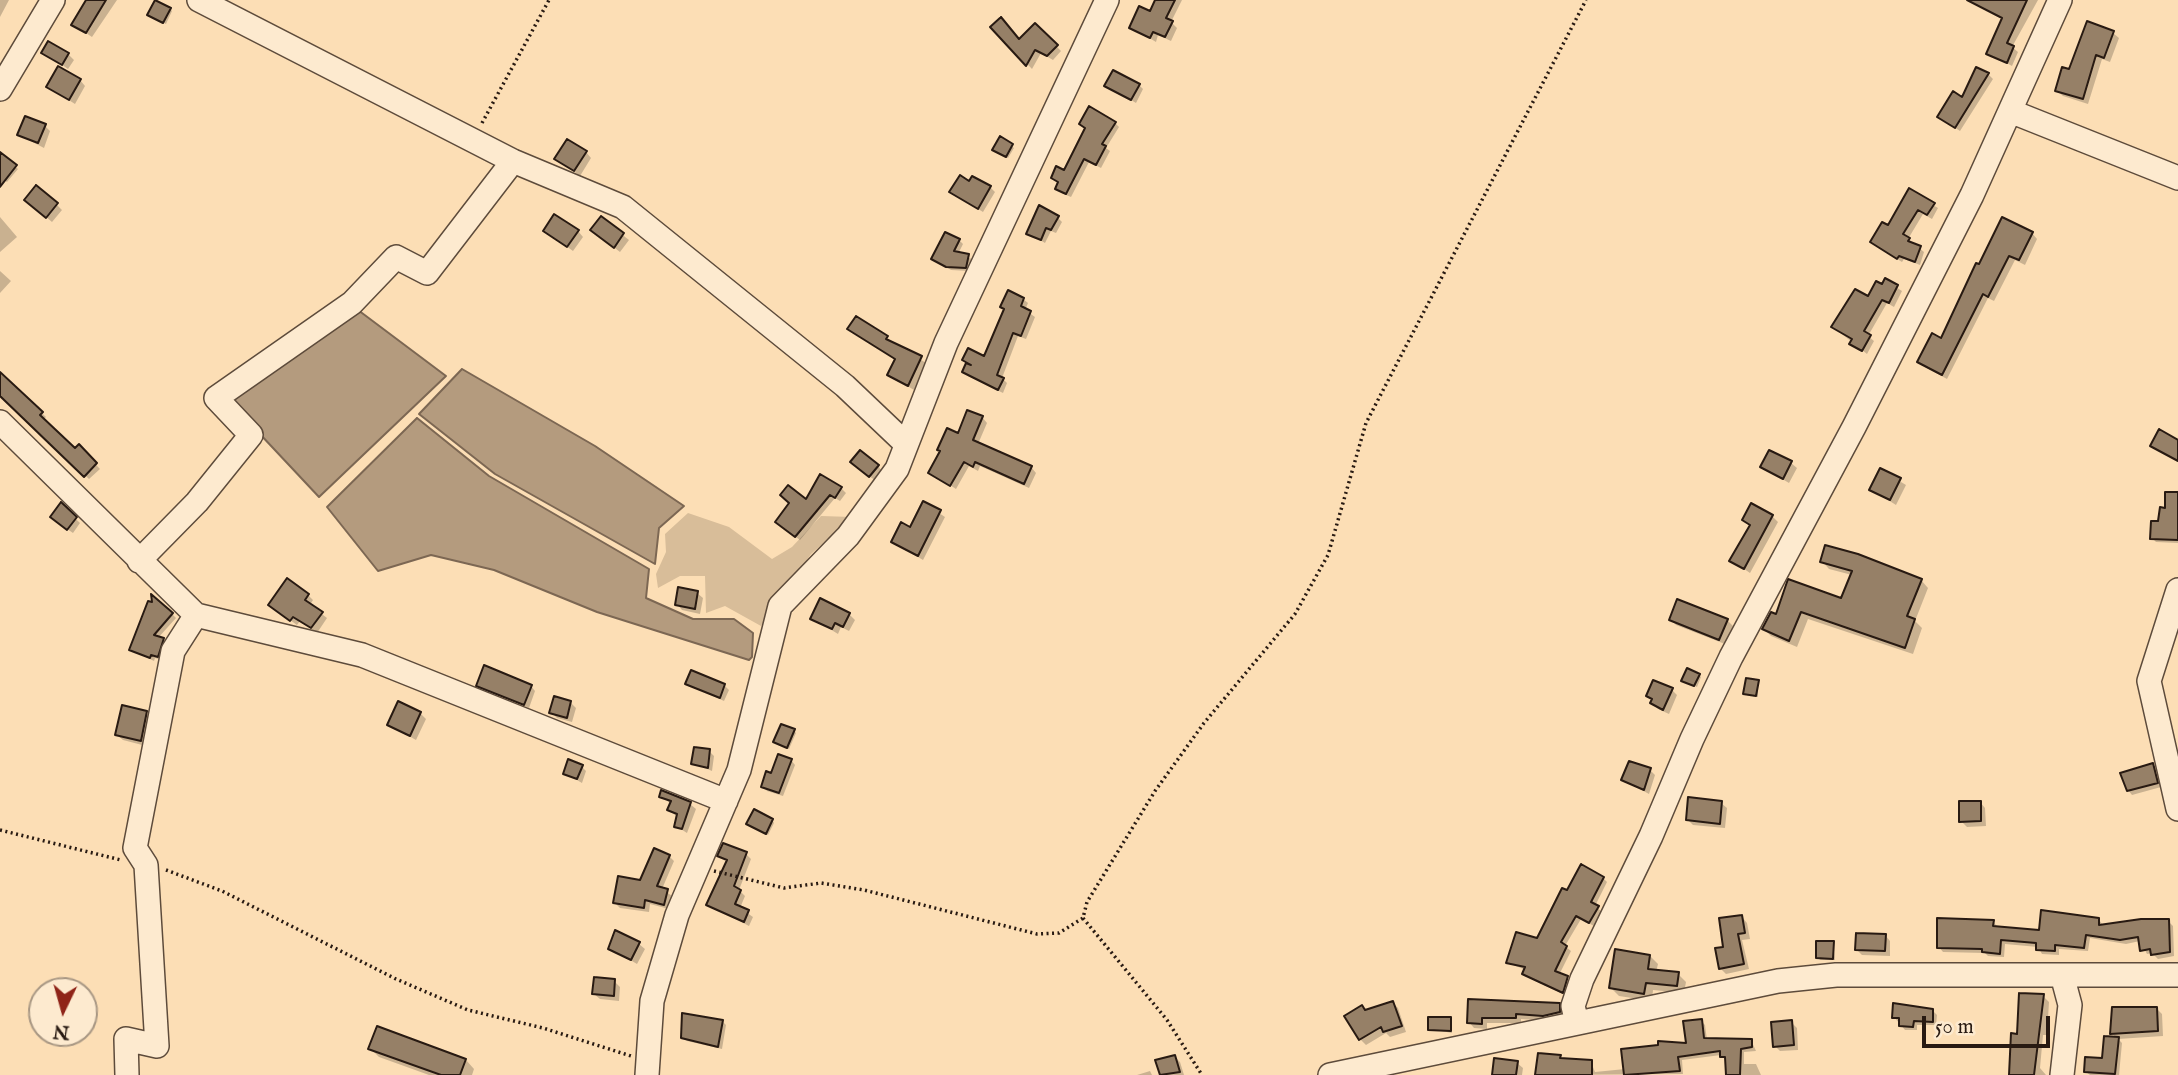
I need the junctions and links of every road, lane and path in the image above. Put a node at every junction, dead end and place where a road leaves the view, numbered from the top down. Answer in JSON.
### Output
{"nodes":[{"id":1,"x":53,"y":0,"type":"edge"},
{"id":2,"x":199,"y":0,"type":"edge"},
{"id":3,"x":549,"y":0,"type":"edge"},
{"id":4,"x":1107,"y":0,"type":"edge"},
{"id":5,"x":1586,"y":0,"type":"edge"},
{"id":6,"x":2060,"y":0,"type":"edge"},
{"id":7,"x":0,"y":89,"type":"edge"},
{"id":8,"x":2010,"y":111,"type":"junction"},
{"id":9,"x":473,"y":140,"type":"junction"},
{"id":10,"x":513,"y":161,"type":"junction"},
{"id":11,"x":2178,"y":177,"type":"edge"},
{"id":12,"x":0,"y":422,"type":"edge"},
{"id":13,"x":905,"y":443,"type":"junction"},
{"id":14,"x":139,"y":561,"type":"junction"},
{"id":15,"x":2178,"y":590,"type":"edge"},
{"id":16,"x":196,"y":615,"type":"junction"},
{"id":17,"x":726,"y":801,"type":"junction"},
{"id":18,"x":2178,"y":809,"type":"edge"},
{"id":19,"x":0,"y":830,"type":"edge"},
{"id":20,"x":146,"y":865,"type":"junction"},
{"id":21,"x":696,"y":867,"type":"junction"},
{"id":22,"x":1083,"y":918,"type":"junction"},
{"id":23,"x":2062,"y":975,"type":"junction"},
{"id":24,"x":2178,"y":975,"type":"edge"},
{"id":25,"x":1577,"y":1023,"type":"junction"},
{"id":26,"x":647,"y":1068,"type":"edge"},
{"id":27,"x":127,"y":1075,"type":"edge"},
{"id":28,"x":1202,"y":1075,"type":"edge"},
{"id":29,"x":1330,"y":1075,"type":"edge"},
{"id":30,"x":2062,"y":1075,"type":"edge"}],
"edges":[{"from":1,"to":7,"type":"street"},
{"from":2,"to":9,"type":"street"},
{"from":3,"to":9,"type":"path"},
{"from":4,"to":13,"type":"street"},
{"from":5,"to":22,"type":"path"},
{"from":6,"to":8,"type":"street"},
{"from":8,"to":11,"type":"street"},
{"from":8,"to":25,"type":"street"},
{"from":9,"to":10,"type":"street"},
{"from":10,"to":13,"type":"street"},
{"from":10,"to":14,"type":"street"},
{"from":12,"to":14,"type":"street"},
{"from":13,"to":17,"type":"street"},
{"from":14,"to":16,"type":"street"},
{"from":15,"to":18,"type":"street"},
{"from":16,"to":17,"type":"street"},
{"from":16,"to":20,"type":"street"},
{"from":17,"to":21,"type":"street"},
{"from":19,"to":20,"type":"path"},
{"from":20,"to":26,"type":"path"},
{"from":20,"to":27,"type":"street"},
{"from":21,"to":22,"type":"path"},
{"from":21,"to":26,"type":"street"},
{"from":22,"to":28,"type":"path"},
{"from":23,"to":24,"type":"street"},
{"from":23,"to":25,"type":"street"},
{"from":23,"to":30,"type":"street"},
{"from":25,"to":29,"type":"street"}]}
